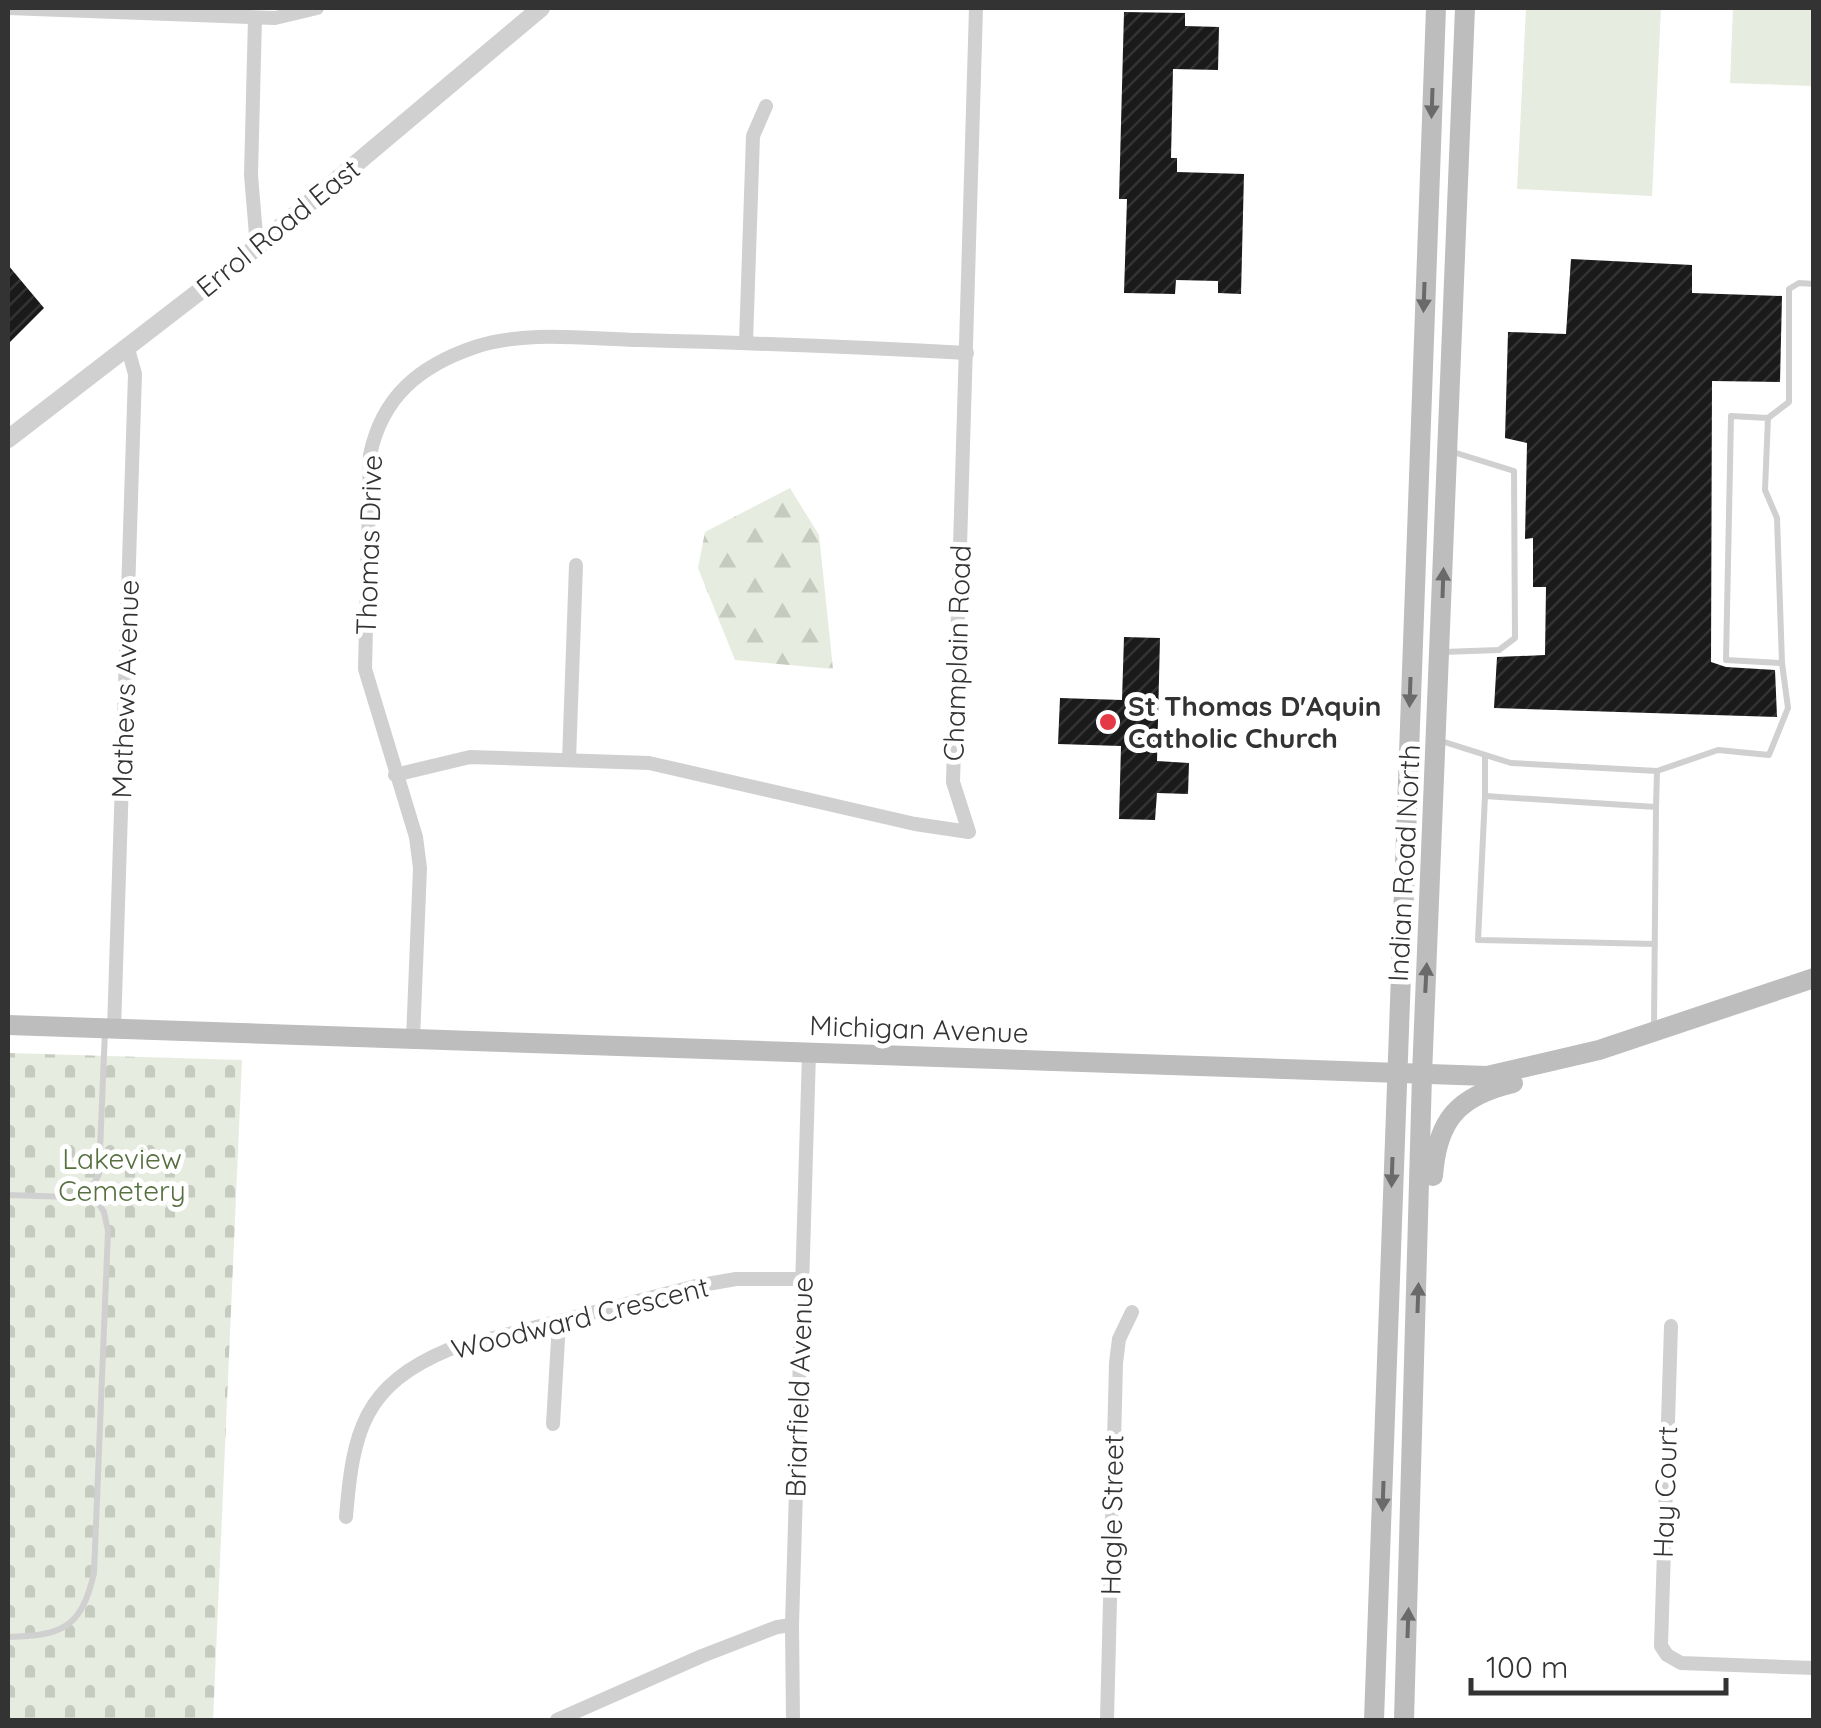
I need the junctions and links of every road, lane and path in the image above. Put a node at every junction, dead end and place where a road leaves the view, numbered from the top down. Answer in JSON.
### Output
{"nodes":[{"id":1,"x":21,"y":8,"type":"edge"},
{"id":2,"x":217,"y":8,"type":"edge"},
{"id":3,"x":318,"y":8,"type":"edge"},
{"id":4,"x":541,"y":8,"type":"edge"},
{"id":5,"x":976,"y":8,"type":"edge"},
{"id":6,"x":1436,"y":8,"type":"edge"},
{"id":7,"x":1465,"y":8,"type":"edge"},
{"id":8,"x":255,"y":18,"type":"junction"},
{"id":9,"x":766,"y":106,"type":"dead end"},
{"id":10,"x":257,"y":248,"type":"junction"},
{"id":11,"x":1814,"y":284,"type":"edge"},
{"id":12,"x":746,"y":342,"type":"junction"},
{"id":13,"x":128,"y":349,"type":"junction"},
{"id":14,"x":967,"y":353,"type":"junction"},
{"id":15,"x":1768,"y":418,"type":"junction"},
{"id":16,"x":8,"y":439,"type":"edge"},
{"id":17,"x":1447,"y":450,"type":"junction"},
{"id":18,"x":576,"y":565,"type":"dead end"},
{"id":19,"x":1442,"y":652,"type":"junction"},
{"id":20,"x":1782,"y":664,"type":"junction"},
{"id":21,"x":1437,"y":739,"type":"junction"},
{"id":22,"x":1485,"y":756,"type":"junction"},
{"id":23,"x":569,"y":760,"type":"junction"},
{"id":24,"x":1658,"y":771,"type":"junction"},
{"id":25,"x":395,"y":775,"type":"junction"},
{"id":26,"x":1485,"y":796,"type":"junction"},
{"id":27,"x":1656,"y":807,"type":"junction"},
{"id":28,"x":1654,"y":944,"type":"junction"},
{"id":29,"x":1814,"y":978,"type":"edge"},
{"id":30,"x":8,"y":1025,"type":"edge"},
{"id":31,"x":109,"y":1030,"type":"junction"},
{"id":32,"x":1654,"y":1032,"type":"junction"},
{"id":33,"x":413,"y":1040,"type":"junction"},
{"id":34,"x":1598,"y":1050,"type":"junction"},
{"id":35,"x":809,"y":1053,"type":"junction"},
{"id":36,"x":1395,"y":1074,"type":"junction"},
{"id":37,"x":1422,"y":1075,"type":"junction"},
{"id":38,"x":90,"y":1191,"type":"junction"},
{"id":39,"x":8,"y":1196,"type":"edge"},
{"id":40,"x":1420,"y":1236,"type":"junction"},
{"id":41,"x":802,"y":1279,"type":"junction"},
{"id":42,"x":1132,"y":1312,"type":"dead end"},
{"id":43,"x":559,"y":1323,"type":"junction"},
{"id":44,"x":1670,"y":1326,"type":"dead end"},
{"id":45,"x":553,"y":1424,"type":"dead end"},
{"id":46,"x":346,"y":1517,"type":"dead end"},
{"id":47,"x":792,"y":1624,"type":"junction"},
{"id":48,"x":8,"y":1637,"type":"edge"},
{"id":49,"x":1814,"y":1668,"type":"edge"},
{"id":50,"x":556,"y":1720,"type":"edge"},
{"id":51,"x":793,"y":1720,"type":"edge"},
{"id":52,"x":1107,"y":1720,"type":"edge"},
{"id":53,"x":1374,"y":1720,"type":"edge"},
{"id":54,"x":1404,"y":1720,"type":"edge"}],
"edges":[{"from":1,"to":8,"type":"street"},
{"from":2,"to":8,"type":"street"},
{"from":3,"to":8,"type":"street"},
{"from":4,"to":10,"type":"street","name":"Errol Road East"},
{"from":5,"to":14,"type":"street","name":"Champlain Road"},
{"from":6,"to":36,"type":"main road","name":"Indian Road North","one_way":true},
{"from":7,"to":17,"type":"main road","name":"Indian Road North"},
{"from":8,"to":10,"type":"street"},
{"from":9,"to":12,"type":"street"},
{"from":10,"to":13,"type":"street","name":"Errol Road East"},
{"from":11,"to":15,"type":"lane"},
{"from":12,"to":14,"type":"street","name":"Thomas Drive"},
{"from":12,"to":25,"type":"street","name":"Thomas Drive"},
{"from":13,"to":16,"type":"street","name":"Errol Road East"},
{"from":13,"to":31,"type":"street","name":"Mathews Avenue"},
{"from":14,"to":23,"type":"street","name":"Champlain Road"},
{"from":15,"to":20,"type":"lane"},
{"from":15,"to":20,"type":"lane"},
{"from":19,"to":17,"type":"main road","name":"Indian Road North","one_way":true},
{"from":17,"to":19,"type":"lane"},
{"from":18,"to":23,"type":"street"},
{"from":19,"to":21,"type":"main road","name":"Indian Road North"},
{"from":20,"to":24,"type":"lane"},
{"from":21,"to":22,"type":"lane"},
{"from":37,"to":21,"type":"main road","name":"Indian Road North","one_way":true},
{"from":22,"to":24,"type":"lane"},
{"from":22,"to":26,"type":"lane"},
{"from":23,"to":25,"type":"street","name":"Champlain Road"},
{"from":24,"to":27,"type":"lane"},
{"from":25,"to":33,"type":"street","name":"Thomas Drive"},
{"from":26,"to":27,"type":"lane"},
{"from":26,"to":28,"type":"lane"},
{"from":27,"to":28,"type":"lane"},
{"from":28,"to":32,"type":"lane"},
{"from":29,"to":32,"type":"main road","name":"Michigan Avenue"},
{"from":30,"to":31,"type":"main road","name":"Michigan Avenue"},
{"from":31,"to":33,"type":"main road","name":"Michigan Avenue"},
{"from":31,"to":38,"type":"lane"},
{"from":32,"to":34,"type":"main road","name":"Michigan Avenue"},
{"from":33,"to":35,"type":"main road","name":"Michigan Avenue"},
{"from":34,"to":37,"type":"main road","name":"Michigan Avenue"},
{"from":34,"to":40,"type":"main road"},
{"from":35,"to":36,"type":"main road","name":"Michigan Avenue"},
{"from":35,"to":41,"type":"street","name":"Briarfield Avenue"},
{"from":36,"to":37,"type":"main road","name":"Michigan Avenue"},
{"from":36,"to":53,"type":"main road","name":"Indian Road North","one_way":true},
{"from":37,"to":40,"type":"main road","name":"Indian Road North"},
{"from":38,"to":39,"type":"lane"},
{"from":38,"to":48,"type":"lane"},
{"from":54,"to":40,"type":"main road","name":"Indian Road North","one_way":true},
{"from":41,"to":43,"type":"street","name":"Woodward Crescent"},
{"from":41,"to":47,"type":"street","name":"Briarfield Avenue"},
{"from":42,"to":52,"type":"street","name":"Hagle Street"},
{"from":43,"to":45,"type":"street"},
{"from":43,"to":46,"type":"street","name":"Woodward Crescent"},
{"from":44,"to":49,"type":"street","name":"Hay Court"},
{"from":47,"to":50,"type":"street"},
{"from":47,"to":51,"type":"street","name":"Briarfield Avenue"}]}
